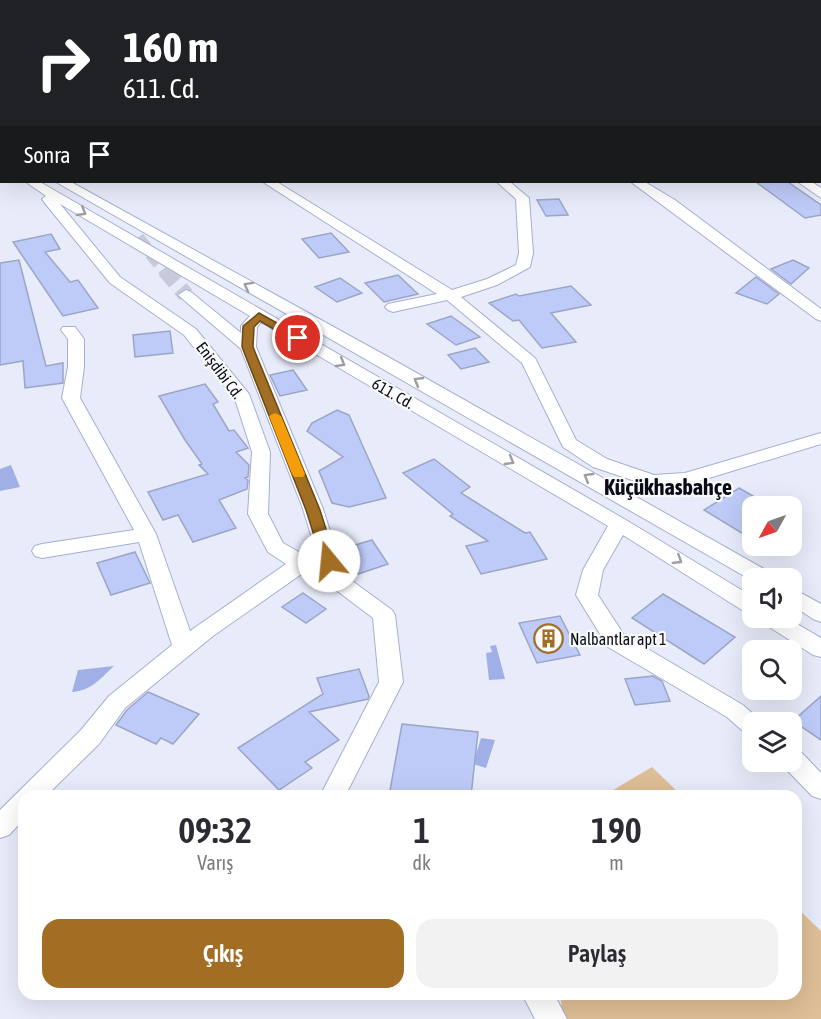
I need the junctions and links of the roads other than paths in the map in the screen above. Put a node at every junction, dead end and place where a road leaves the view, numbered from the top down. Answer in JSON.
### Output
{"nodes":[{"id":1,"x":64,"y":183,"type":"edge"},
{"id":2,"x":271,"y":183,"type":"edge"},
{"id":3,"x":503,"y":183,"type":"edge"},
{"id":4,"x":639,"y":183,"type":"edge"},
{"id":5,"x":805,"y":183,"type":"edge"},
{"id":6,"x":36,"y":184,"type":"edge"},
{"id":7,"x":821,"y":194,"type":"edge"},
{"id":8,"x":103,"y":206,"type":"junction"},
{"id":9,"x":138,"y":238,"type":"tunnel mouth"},
{"id":10,"x":186,"y":295,"type":"tunnel mouth"},
{"id":11,"x":451,"y":296,"type":"junction"},
{"id":12,"x":814,"y":304,"type":"edge"},
{"id":13,"x":393,"y":307,"type":"dead end"},
{"id":14,"x":259,"y":316,"type":"junction"},
{"id":15,"x":821,"y":316,"type":"edge"},
{"id":16,"x":69,"y":330,"type":"dead end"},
{"id":17,"x":248,"y":347,"type":"junction"},
{"id":18,"x":821,"y":438,"type":"edge"},
{"id":19,"x":600,"y":463,"type":"junction"},
{"id":20,"x":636,"y":504,"type":"junction"},
{"id":21,"x":619,"y":524,"type":"junction"},
{"id":22,"x":146,"y":534,"type":"junction"},
{"id":23,"x":42,"y":552,"type":"dead end"},
{"id":24,"x":301,"y":564,"type":"junction"},
{"id":25,"x":747,"y":568,"type":"edge"},
{"id":26,"x":335,"y":579,"type":"junction"},
{"id":27,"x":742,"y":600,"type":"edge"},
{"id":28,"x":802,"y":602,"type":"edge"},
{"id":29,"x":821,"y":614,"type":"edge"},
{"id":30,"x":787,"y":628,"type":"edge"},
{"id":31,"x":184,"y":647,"type":"junction"},
{"id":32,"x":821,"y":649,"type":"edge"},
{"id":33,"x":742,"y":717,"type":"edge"},
{"id":34,"x":802,"y":769,"type":"edge"},
{"id":35,"x":821,"y":789,"type":"edge"},
{"id":36,"x":36,"y":790,"type":"edge"},
{"id":37,"x":336,"y":790,"type":"edge"},
{"id":38,"x":18,"y":808,"type":"edge"},
{"id":39,"x":0,"y":827,"type":"edge"},
{"id":40,"x":541,"y":1000,"type":"edge"},
{"id":41,"x":552,"y":1019,"type":"edge"}],
"edges":[{"from":1,"to":8,"type":"street","name":"611. Cd."},
{"from":2,"to":11,"type":"street"},
{"from":3,"to":11,"type":"street"},
{"from":4,"to":12,"type":"street"},
{"from":5,"to":7,"type":"street"},
{"from":6,"to":14,"type":"street","name":"611. Cd.","one_way":true},
{"from":6,"to":24,"type":"street","name":"Enişdibi Cd."},
{"from":8,"to":9,"type":"street"},
{"from":20,"to":8,"type":"street","name":"611. Cd.","one_way":true},
{"from":10,"to":17,"type":"street"},
{"from":11,"to":13,"type":"street"},
{"from":11,"to":19,"type":"street"},
{"from":12,"to":15,"type":"street"},
{"from":14,"to":17,"type":"street"},
{"from":14,"to":21,"type":"street","name":"611. Cd.","one_way":true},
{"from":16,"to":22,"type":"street"},
{"from":17,"to":26,"type":"street","name":"Enişdibi Cd."},
{"from":18,"to":19,"type":"street"},
{"from":19,"to":20,"type":"street"},
{"from":20,"to":25,"type":"street","name":"611. Cd."},
{"from":21,"to":27,"type":"street","name":"611. Cd.","one_way":true},
{"from":21,"to":33,"type":"street"},
{"from":22,"to":23,"type":"street"},
{"from":22,"to":31,"type":"street"},
{"from":24,"to":26,"type":"street","name":"Enişdibi Cd."},
{"from":24,"to":31,"type":"street"},
{"from":26,"to":37,"type":"street","name":"Enişdibi Cd."},
{"from":28,"to":29,"type":"street"},
{"from":30,"to":32,"type":"street"},
{"from":31,"to":36,"type":"street"},
{"from":34,"to":35,"type":"street"},
{"from":38,"to":39,"type":"street"},
{"from":40,"to":41,"type":"street"}]}
